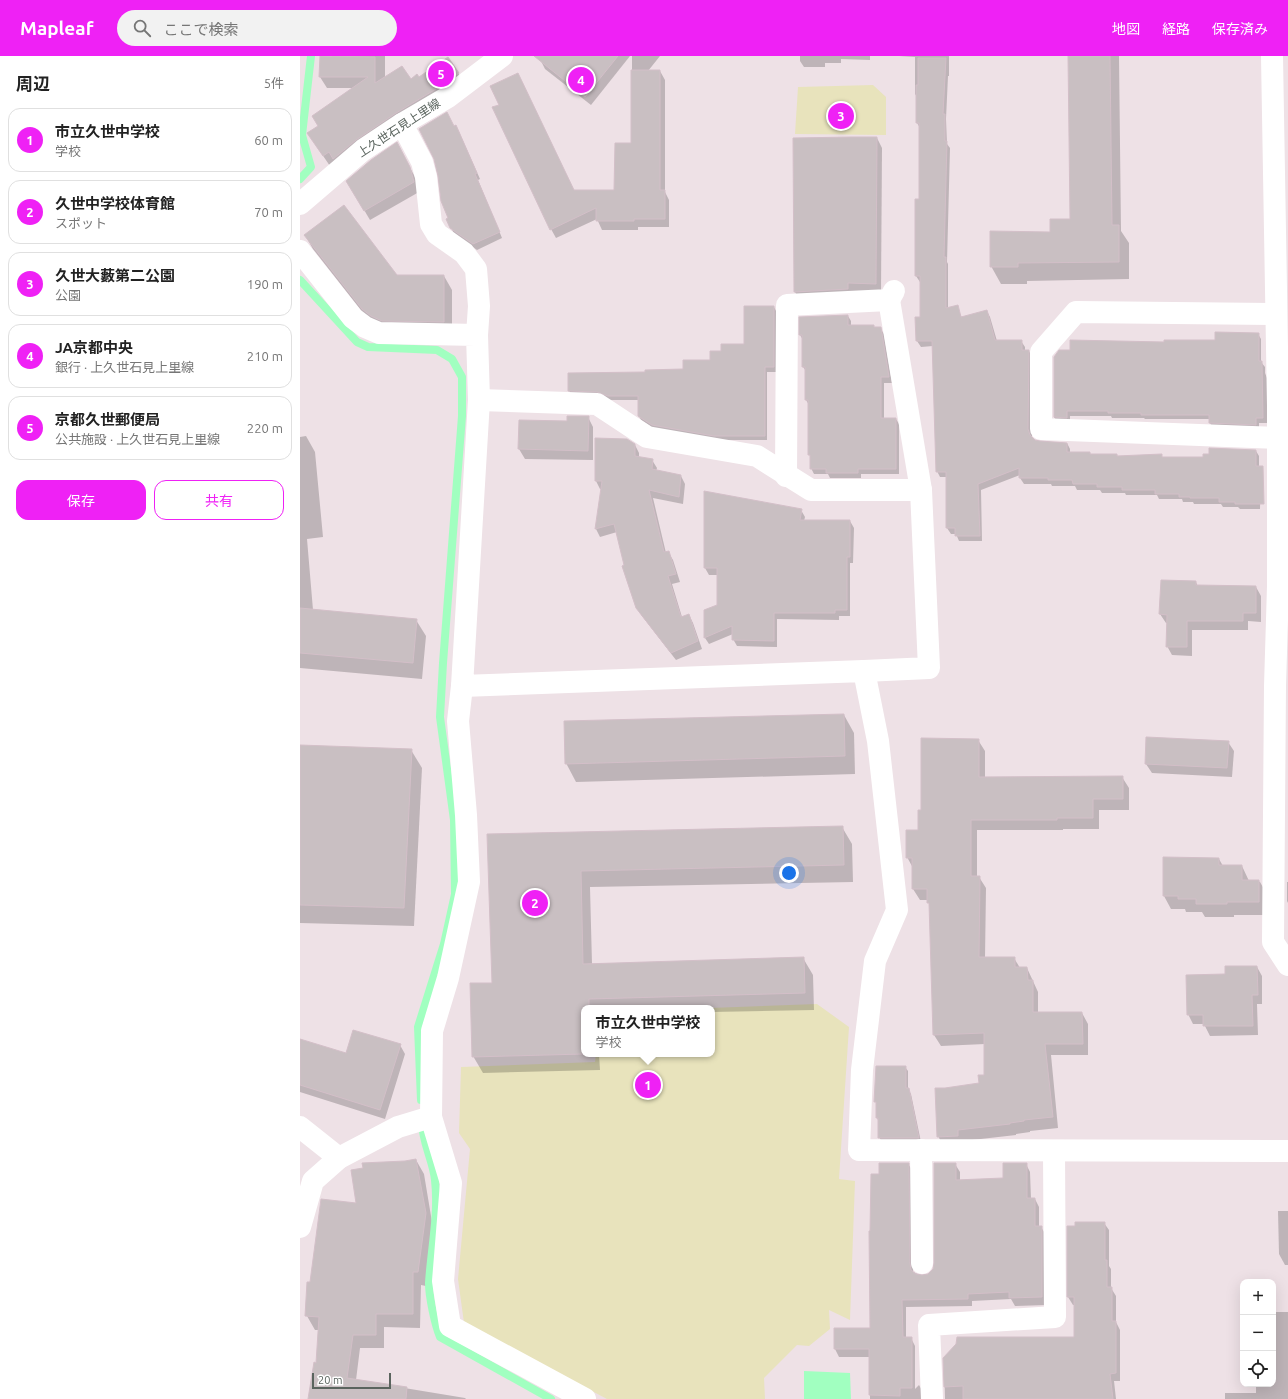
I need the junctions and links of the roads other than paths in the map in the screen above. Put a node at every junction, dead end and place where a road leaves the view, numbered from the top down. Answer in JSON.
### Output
{"nodes":[{"id":1,"x":502,"y":56,"type":"edge"},
{"id":2,"x":1272,"y":56,"type":"edge"},
{"id":3,"x":1281,"y":109,"type":"edge"},
{"id":4,"x":402,"y":124,"type":"junction"},
{"id":5,"x":300,"y":204,"type":"edge"},
{"id":6,"x":300,"y":251,"type":"edge"},
{"id":7,"x":1276,"y":314,"type":"junction"},
{"id":8,"x":477,"y":335,"type":"junction"},
{"id":9,"x":478,"y":400,"type":"junction"},
{"id":10,"x":1278,"y":438,"type":"junction"},
{"id":11,"x":786,"y":476,"type":"junction"},
{"id":12,"x":921,"y":490,"type":"junction"},
{"id":13,"x":864,"y":671,"type":"junction"},
{"id":14,"x":462,"y":686,"type":"junction"},
{"id":15,"x":1281,"y":686,"type":"edge"},
{"id":16,"x":1288,"y":965,"type":"edge"},
{"id":17,"x":431,"y":1117,"type":"junction"},
{"id":18,"x":300,"y":1127,"type":"edge"},
{"id":19,"x":921,"y":1150,"type":"junction"},
{"id":20,"x":1054,"y":1151,"type":"junction"},
{"id":21,"x":1288,"y":1151,"type":"edge"},
{"id":22,"x":339,"y":1158,"type":"junction"},
{"id":23,"x":300,"y":1227,"type":"edge"},
{"id":24,"x":922,"y":1263,"type":"dead end"},
{"id":25,"x":585,"y":1399,"type":"edge"},
{"id":26,"x":932,"y":1399,"type":"edge"}],
"edges":[{"from":1,"to":4,"type":"street","name":"上久世石見上里線"},
{"from":2,"to":3,"type":"street"},
{"from":3,"to":7,"type":"street"},
{"from":4,"to":5,"type":"street","name":"上久世石見上里線"},
{"from":4,"to":8,"type":"street"},
{"from":6,"to":8,"type":"street"},
{"from":7,"to":10,"type":"street"},
{"from":7,"to":10,"type":"street"},
{"from":8,"to":9,"type":"street"},
{"from":9,"to":11,"type":"street"},
{"from":9,"to":14,"type":"street"},
{"from":10,"to":15,"type":"street"},
{"from":11,"to":12,"type":"street"},
{"from":11,"to":12,"type":"street"},
{"from":12,"to":13,"type":"street"},
{"from":13,"to":14,"type":"street"},
{"from":13,"to":19,"type":"street"},
{"from":14,"to":17,"type":"street"},
{"from":15,"to":16,"type":"street"},
{"from":17,"to":22,"type":"street"},
{"from":17,"to":25,"type":"street"},
{"from":18,"to":22,"type":"street"},
{"from":19,"to":20,"type":"street"},
{"from":19,"to":24,"type":"street"},
{"from":20,"to":21,"type":"street"},
{"from":20,"to":26,"type":"street"},
{"from":22,"to":23,"type":"street"}]}
